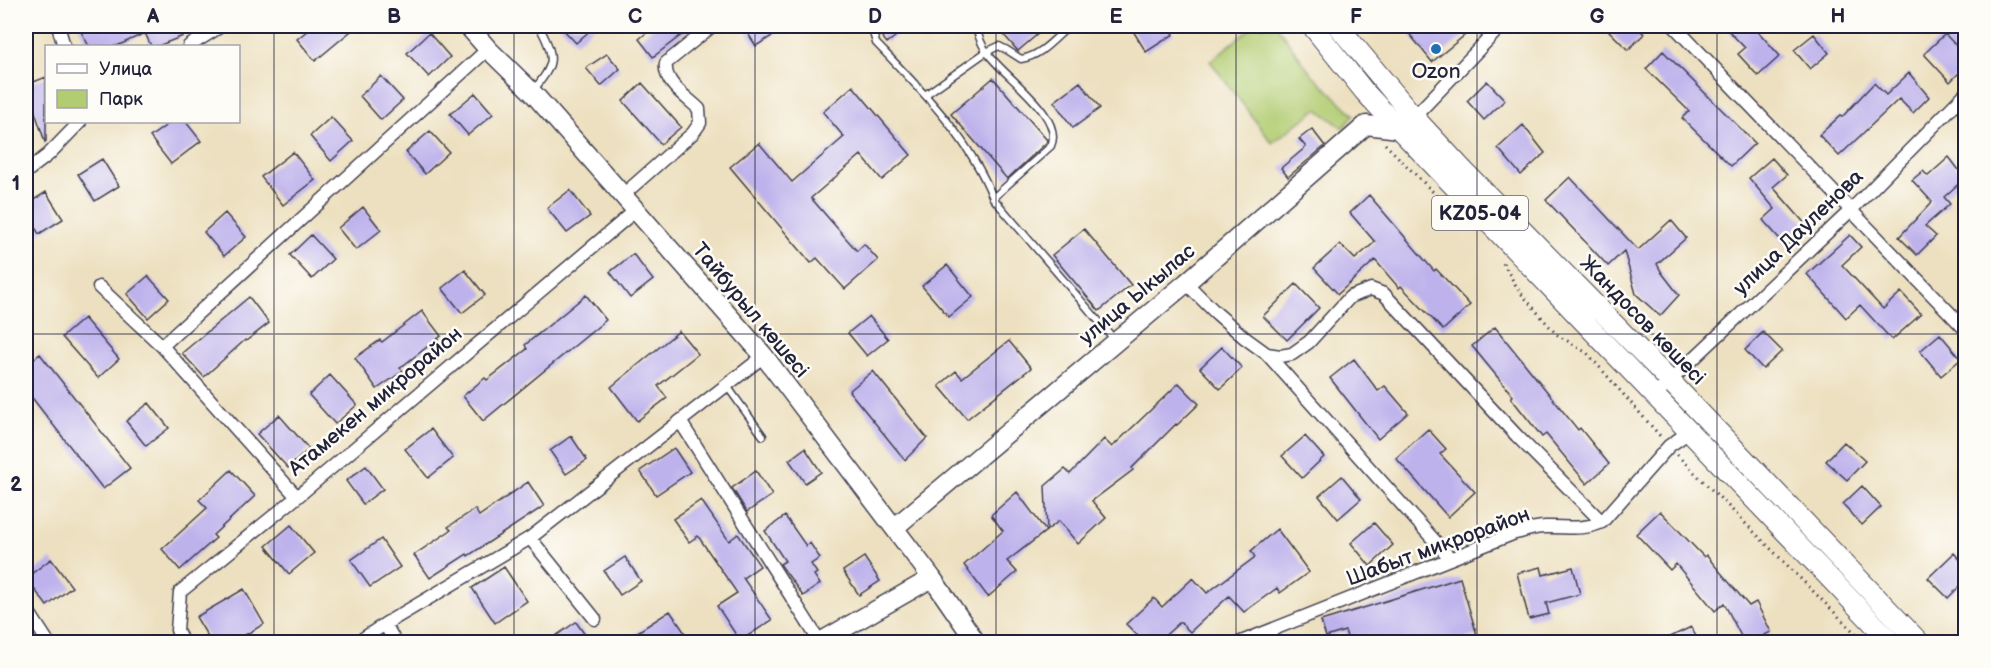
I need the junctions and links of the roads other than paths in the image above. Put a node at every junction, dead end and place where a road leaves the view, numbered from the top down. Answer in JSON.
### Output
{"nodes":[{"id":1,"x":58,"y":26,"type":"edge"},
{"id":2,"x":221,"y":26,"type":"edge"},
{"id":3,"x":468,"y":26,"type":"edge"},
{"id":4,"x":712,"y":26,"type":"edge"},
{"id":5,"x":873,"y":26,"type":"edge"},
{"id":6,"x":975,"y":26,"type":"edge"},
{"id":7,"x":1069,"y":26,"type":"edge"},
{"id":8,"x":1312,"y":26,"type":"edge"},
{"id":9,"x":1338,"y":26,"type":"edge"},
{"id":10,"x":1501,"y":26,"type":"edge"},
{"id":11,"x":1674,"y":26,"type":"edge"},
{"id":12,"x":541,"y":30,"type":"dead end"},
{"id":13,"x":64,"y":45,"type":"edge"},
{"id":14,"x":191,"y":45,"type":"edge"},
{"id":15,"x":488,"y":49,"type":"junction"},
{"id":16,"x":986,"y":51,"type":"junction"},
{"id":17,"x":532,"y":92,"type":"junction"},
{"id":18,"x":1965,"y":93,"type":"edge"},
{"id":19,"x":925,"y":95,"type":"junction"},
{"id":20,"x":79,"y":123,"type":"edge"},
{"id":21,"x":1407,"y":123,"type":"junction"},
{"id":22,"x":26,"y":172,"type":"edge"},
{"id":23,"x":623,"y":195,"type":"junction"},
{"id":24,"x":993,"y":198,"type":"junction"},
{"id":25,"x":636,"y":210,"type":"junction"},
{"id":26,"x":1850,"y":211,"type":"junction"},
{"id":27,"x":1186,"y":283,"type":"junction"},
{"id":28,"x":99,"y":287,"type":"dead end"},
{"id":29,"x":1965,"y":330,"type":"edge"},
{"id":30,"x":1116,"y":342,"type":"junction"},
{"id":31,"x":162,"y":346,"type":"junction"},
{"id":32,"x":1267,"y":354,"type":"junction"},
{"id":33,"x":764,"y":356,"type":"junction"},
{"id":34,"x":1669,"y":380,"type":"junction"},
{"id":35,"x":726,"y":385,"type":"junction"},
{"id":36,"x":1654,"y":396,"type":"junction"},
{"id":37,"x":680,"y":421,"type":"junction"},
{"id":38,"x":1689,"y":432,"type":"junction"},
{"id":39,"x":763,"y":436,"type":"dead end"},
{"id":40,"x":297,"y":497,"type":"junction"},
{"id":41,"x":1602,"y":522,"type":"junction"},
{"id":42,"x":894,"y":528,"type":"junction"},
{"id":43,"x":530,"y":538,"type":"junction"},
{"id":44,"x":1450,"y":558,"type":"junction"},
{"id":45,"x":932,"y":578,"type":"junction"},
{"id":46,"x":26,"y":608,"type":"edge"},
{"id":47,"x":595,"y":619,"type":"dead end"},
{"id":48,"x":385,"y":624,"type":"junction"},
{"id":49,"x":48,"y":642,"type":"edge"},
{"id":50,"x":182,"y":642,"type":"edge"},
{"id":51,"x":358,"y":642,"type":"edge"},
{"id":52,"x":395,"y":642,"type":"edge"},
{"id":53,"x":820,"y":642,"type":"edge"},
{"id":54,"x":976,"y":642,"type":"edge"},
{"id":55,"x":1241,"y":642,"type":"edge"},
{"id":56,"x":1891,"y":642,"type":"edge"},
{"id":57,"x":1919,"y":642,"type":"edge"}],
"edges":[{"from":1,"to":13,"type":"street"},
{"from":2,"to":14,"type":"street"},
{"from":3,"to":15,"type":"street","name":"Тайбурыл көшесі"},
{"from":4,"to":23,"type":"street"},
{"from":5,"to":19,"type":"lane"},
{"from":6,"to":16,"type":"lane"},
{"from":7,"to":16,"type":"lane"},
{"from":8,"to":21,"type":"main road","name":"Жандосов көшесі","number":"KZ05-04"},
{"from":9,"to":21,"type":"main road","name":"Жандосов көшесі","number":"KZ05-04"},
{"from":10,"to":21,"type":"street"},
{"from":11,"to":26,"type":"street"},
{"from":12,"to":17,"type":"lane"},
{"from":15,"to":17,"type":"street","name":"Тайбурыл көшесі"},
{"from":15,"to":31,"type":"street"},
{"from":16,"to":19,"type":"lane"},
{"from":16,"to":24,"type":"lane"},
{"from":17,"to":23,"type":"street","name":"Тайбурыл көшесі"},
{"from":18,"to":26,"type":"street","name":"улица Дауленова"},
{"from":19,"to":24,"type":"lane"},
{"from":20,"to":22,"type":"street"},
{"from":21,"to":27,"type":"street","name":"улица Ыкылас"},
{"from":21,"to":34,"type":"main road","name":"Жандосов көшесі","number":"KZ05-04"},
{"from":21,"to":36,"type":"main road","name":"Жандосов көшесі","number":"KZ05-04"},
{"from":23,"to":25,"type":"street","name":"Тайбурыл көшесі"},
{"from":24,"to":30,"type":"lane"},
{"from":25,"to":33,"type":"street","name":"Тайбурыл көшесі"},
{"from":25,"to":40,"type":"street","name":"Атамекен микрорайон"},
{"from":26,"to":29,"type":"street"},
{"from":26,"to":34,"type":"street","name":"улица Дауленова"},
{"from":27,"to":30,"type":"street","name":"улица Ыкылас"},
{"from":27,"to":32,"type":"street"},
{"from":28,"to":31,"type":"street"},
{"from":30,"to":42,"type":"street","name":"улица Ыкылас"},
{"from":31,"to":40,"type":"street"},
{"from":32,"to":41,"type":"street"},
{"from":32,"to":44,"type":"street"},
{"from":33,"to":35,"type":"street"},
{"from":33,"to":42,"type":"street","name":"Тайбурыл көшесі"},
{"from":34,"to":36,"type":"street","name":"улица Дауленова"},
{"from":34,"to":57,"type":"main road","name":"Жандосов көшесі","number":"KZ05-04"},
{"from":35,"to":37,"type":"street"},
{"from":35,"to":39,"type":"lane"},
{"from":36,"to":38,"type":"main road","name":"Жандосов көшесі","number":"KZ05-04"},
{"from":37,"to":43,"type":"street"},
{"from":37,"to":53,"type":"street"},
{"from":38,"to":41,"type":"street"},
{"from":38,"to":56,"type":"main road","name":"Жандосов көшесі","number":"KZ05-04"},
{"from":40,"to":50,"type":"street","name":"Атамекен микрорайон"},
{"from":41,"to":44,"type":"street","name":"Шабыт микрорайон"},
{"from":42,"to":45,"type":"street","name":"Тайбурыл көшесі"},
{"from":43,"to":47,"type":"street"},
{"from":43,"to":48,"type":"street"},
{"from":44,"to":55,"type":"street","name":"Шабыт микрорайон"},
{"from":45,"to":53,"type":"street"},
{"from":45,"to":54,"type":"street","name":"Тайбурыл көшесі"},
{"from":46,"to":49,"type":"street"},
{"from":48,"to":51,"type":"street"},
{"from":48,"to":52,"type":"street"}]}
